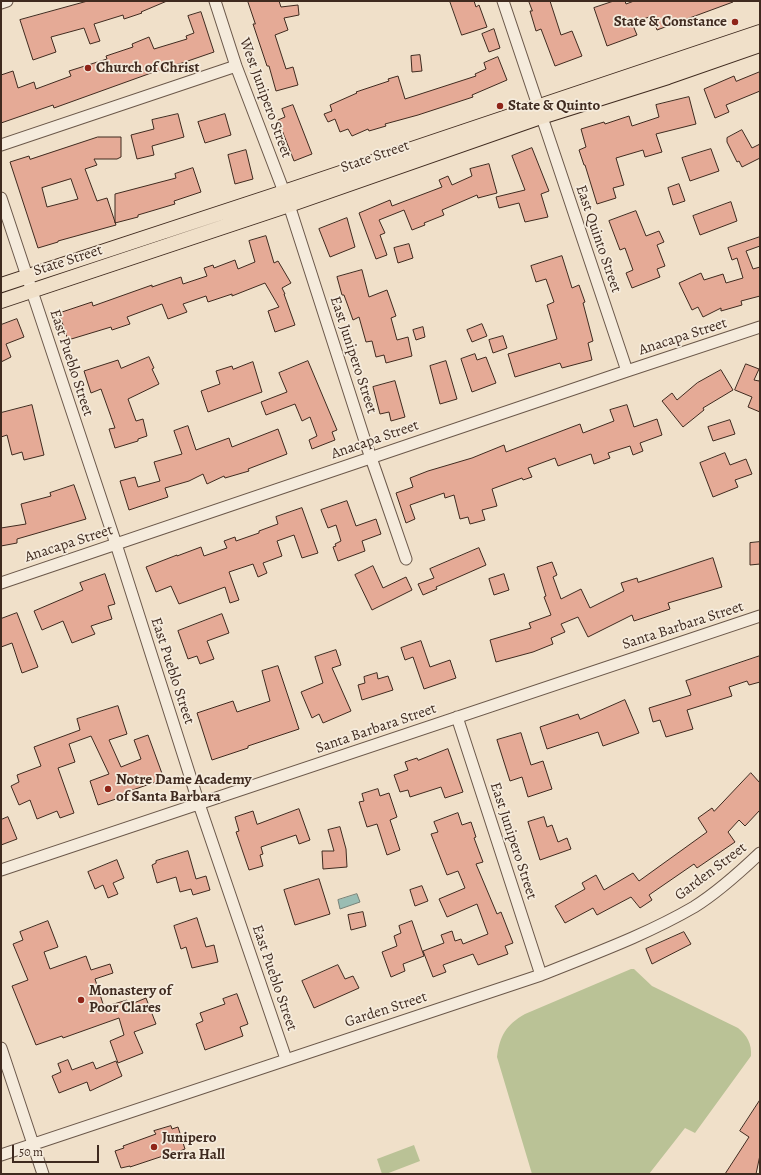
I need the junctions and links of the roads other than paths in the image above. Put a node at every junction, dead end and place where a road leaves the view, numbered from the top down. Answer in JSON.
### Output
{"nodes":[{"id":1,"x":7,"y":1,"type":"edge"},
{"id":2,"x":215,"y":1,"type":"edge"},
{"id":3,"x":502,"y":1,"type":"edge"},
{"id":4,"x":1,"y":3,"type":"edge"},
{"id":5,"x":760,"y":32,"type":"edge"},
{"id":6,"x":760,"y":45,"type":"edge"},
{"id":7,"x":236,"y":66,"type":"junction"},
{"id":8,"x":539,"y":112,"type":"junction"},
{"id":9,"x":1,"y":145,"type":"edge"},
{"id":10,"x":1,"y":198,"type":"edge"},
{"id":11,"x":287,"y":198,"type":"junction"},
{"id":12,"x":27,"y":276,"type":"junction"},
{"id":13,"x":1,"y":285,"type":"edge"},
{"id":14,"x":32,"y":291,"type":"junction"},
{"id":15,"x":1,"y":301,"type":"edge"},
{"id":16,"x":760,"y":327,"type":"edge"},
{"id":17,"x":627,"y":371,"type":"junction"},
{"id":18,"x":371,"y":457,"type":"junction"},
{"id":19,"x":116,"y":544,"type":"junction"},
{"id":20,"x":406,"y":559,"type":"dead end"},
{"id":21,"x":1,"y":582,"type":"edge"},
{"id":22,"x":760,"y":616,"type":"edge"},
{"id":23,"x":457,"y":717,"type":"junction"},
{"id":24,"x":199,"y":804,"type":"junction"},
{"id":25,"x":760,"y":853,"type":"edge"},
{"id":26,"x":1,"y":870,"type":"edge"},
{"id":27,"x":541,"y":974,"type":"junction"},
{"id":28,"x":1,"y":1048,"type":"edge"},
{"id":29,"x":286,"y":1060,"type":"junction"},
{"id":30,"x":33,"y":1144,"type":"junction"},
{"id":31,"x":1,"y":1155,"type":"edge"},
{"id":32,"x":43,"y":1174,"type":"edge"}],
"edges":[{"from":1,"to":4,"type":"street"},
{"from":2,"to":7,"type":"street","name":"West Junipero Street"},
{"from":3,"to":8,"type":"street","name":"East Quinto Street"},
{"from":5,"to":8,"type":"main road","name":"State Street"},
{"from":6,"to":8,"type":"main road","name":"State Street"},
{"from":7,"to":9,"type":"street"},
{"from":7,"to":11,"type":"street","name":"West Junipero Street"},
{"from":8,"to":11,"type":"main road","name":"State Street"},
{"from":8,"to":17,"type":"street","name":"East Quinto Street"},
{"from":10,"to":12,"type":"street","name":"East Pueblo Street"},
{"from":11,"to":12,"type":"main road","name":"State Street"},
{"from":11,"to":14,"type":"main road","name":"State Street"},
{"from":11,"to":18,"type":"street","name":"East Junipero Street"},
{"from":12,"to":13,"type":"main road","name":"State Street"},
{"from":12,"to":14,"type":"street","name":"East Pueblo Street"},
{"from":14,"to":15,"type":"main road","name":"State Street"},
{"from":14,"to":19,"type":"street","name":"East Pueblo Street"},
{"from":16,"to":17,"type":"street","name":"Anacapa Street"},
{"from":17,"to":18,"type":"street","name":"Anacapa Street"},
{"from":18,"to":19,"type":"street","name":"Anacapa Street"},
{"from":18,"to":20,"type":"street","name":"East Junipero Street"},
{"from":19,"to":21,"type":"street","name":"Anacapa Street"},
{"from":19,"to":24,"type":"street","name":"East Pueblo Street"},
{"from":22,"to":23,"type":"street","name":"Santa Barbara Street"},
{"from":23,"to":24,"type":"street","name":"Santa Barbara Street"},
{"from":23,"to":27,"type":"street","name":"East Junipero Street"},
{"from":24,"to":26,"type":"street","name":"Santa Barbara Street"},
{"from":24,"to":29,"type":"street","name":"East Pueblo Street"},
{"from":25,"to":27,"type":"street","name":"Garden Street"},
{"from":27,"to":29,"type":"street","name":"Garden Street"},
{"from":28,"to":30,"type":"street"},
{"from":29,"to":30,"type":"street","name":"Garden Street"},
{"from":30,"to":31,"type":"street","name":"Garden Street"},
{"from":30,"to":32,"type":"street"}]}
